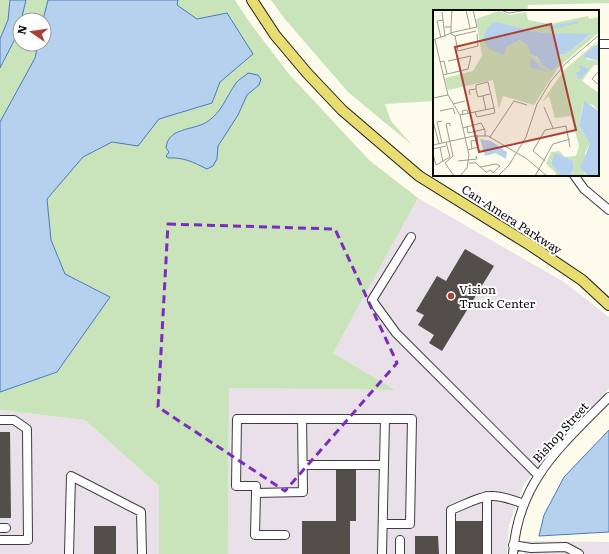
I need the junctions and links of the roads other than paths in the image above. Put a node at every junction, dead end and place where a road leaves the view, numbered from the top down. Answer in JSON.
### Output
{"nodes":[{"id":1,"x":252,"y":0,"type":"edge"},
{"id":2,"x":575,"y":176,"type":"edge"},
{"id":3,"x":609,"y":210,"type":"edge"},
{"id":4,"x":411,"y":237,"type":"dead end"},
{"id":5,"x":609,"y":305,"type":"edge"},
{"id":6,"x":609,"y":397,"type":"edge"},
{"id":7,"x":302,"y":419,"type":"junction"},
{"id":8,"x":385,"y":419,"type":"junction"},
{"id":9,"x":0,"y":420,"type":"edge"},
{"id":10,"x":303,"y":464,"type":"junction"},
{"id":11,"x":384,"y":465,"type":"junction"},
{"id":12,"x":538,"y":475,"type":"junction"},
{"id":13,"x":256,"y":493,"type":"junction"},
{"id":14,"x":487,"y":496,"type":"junction"},
{"id":15,"x":524,"y":504,"type":"junction"},
{"id":16,"x":384,"y":524,"type":"junction"},
{"id":17,"x":285,"y":535,"type":"dead end"},
{"id":18,"x":0,"y":540,"type":"edge"},
{"id":19,"x":400,"y":540,"type":"dead end"},
{"id":20,"x":513,"y":545,"type":"junction"},
{"id":21,"x":538,"y":551,"type":"edge"},
{"id":22,"x":69,"y":554,"type":"edge"},
{"id":23,"x":142,"y":554,"type":"edge"},
{"id":24,"x":382,"y":554,"type":"edge"},
{"id":25,"x":400,"y":554,"type":"edge"},
{"id":26,"x":452,"y":554,"type":"edge"},
{"id":27,"x":487,"y":554,"type":"edge"},
{"id":28,"x":513,"y":554,"type":"edge"},
{"id":29,"x":579,"y":554,"type":"edge"}],
"edges":[{"from":1,"to":5,"type":"main road","name":"Can-Amera Parkway"},
{"from":2,"to":3,"type":"street"},
{"from":4,"to":12,"type":"street"},
{"from":6,"to":12,"type":"street","name":"Bishop Street"},
{"from":7,"to":8,"type":"street"},
{"from":7,"to":10,"type":"street"},
{"from":7,"to":13,"type":"street"},
{"from":8,"to":11,"type":"street"},
{"from":8,"to":16,"type":"street"},
{"from":9,"to":18,"type":"street"},
{"from":10,"to":11,"type":"street"},
{"from":10,"to":13,"type":"street"},
{"from":11,"to":16,"type":"street"},
{"from":12,"to":15,"type":"street","name":"Bishop Street"},
{"from":13,"to":17,"type":"street"},
{"from":14,"to":15,"type":"street"},
{"from":14,"to":26,"type":"street"},
{"from":14,"to":27,"type":"street"},
{"from":15,"to":20,"type":"street","name":"Bishop Street"},
{"from":16,"to":24,"type":"street"},
{"from":19,"to":25,"type":"street"},
{"from":20,"to":21,"type":"street"},
{"from":20,"to":28,"type":"street","name":"Bishop Street"},
{"from":21,"to":29,"type":"street"},
{"from":22,"to":23,"type":"street"}]}
